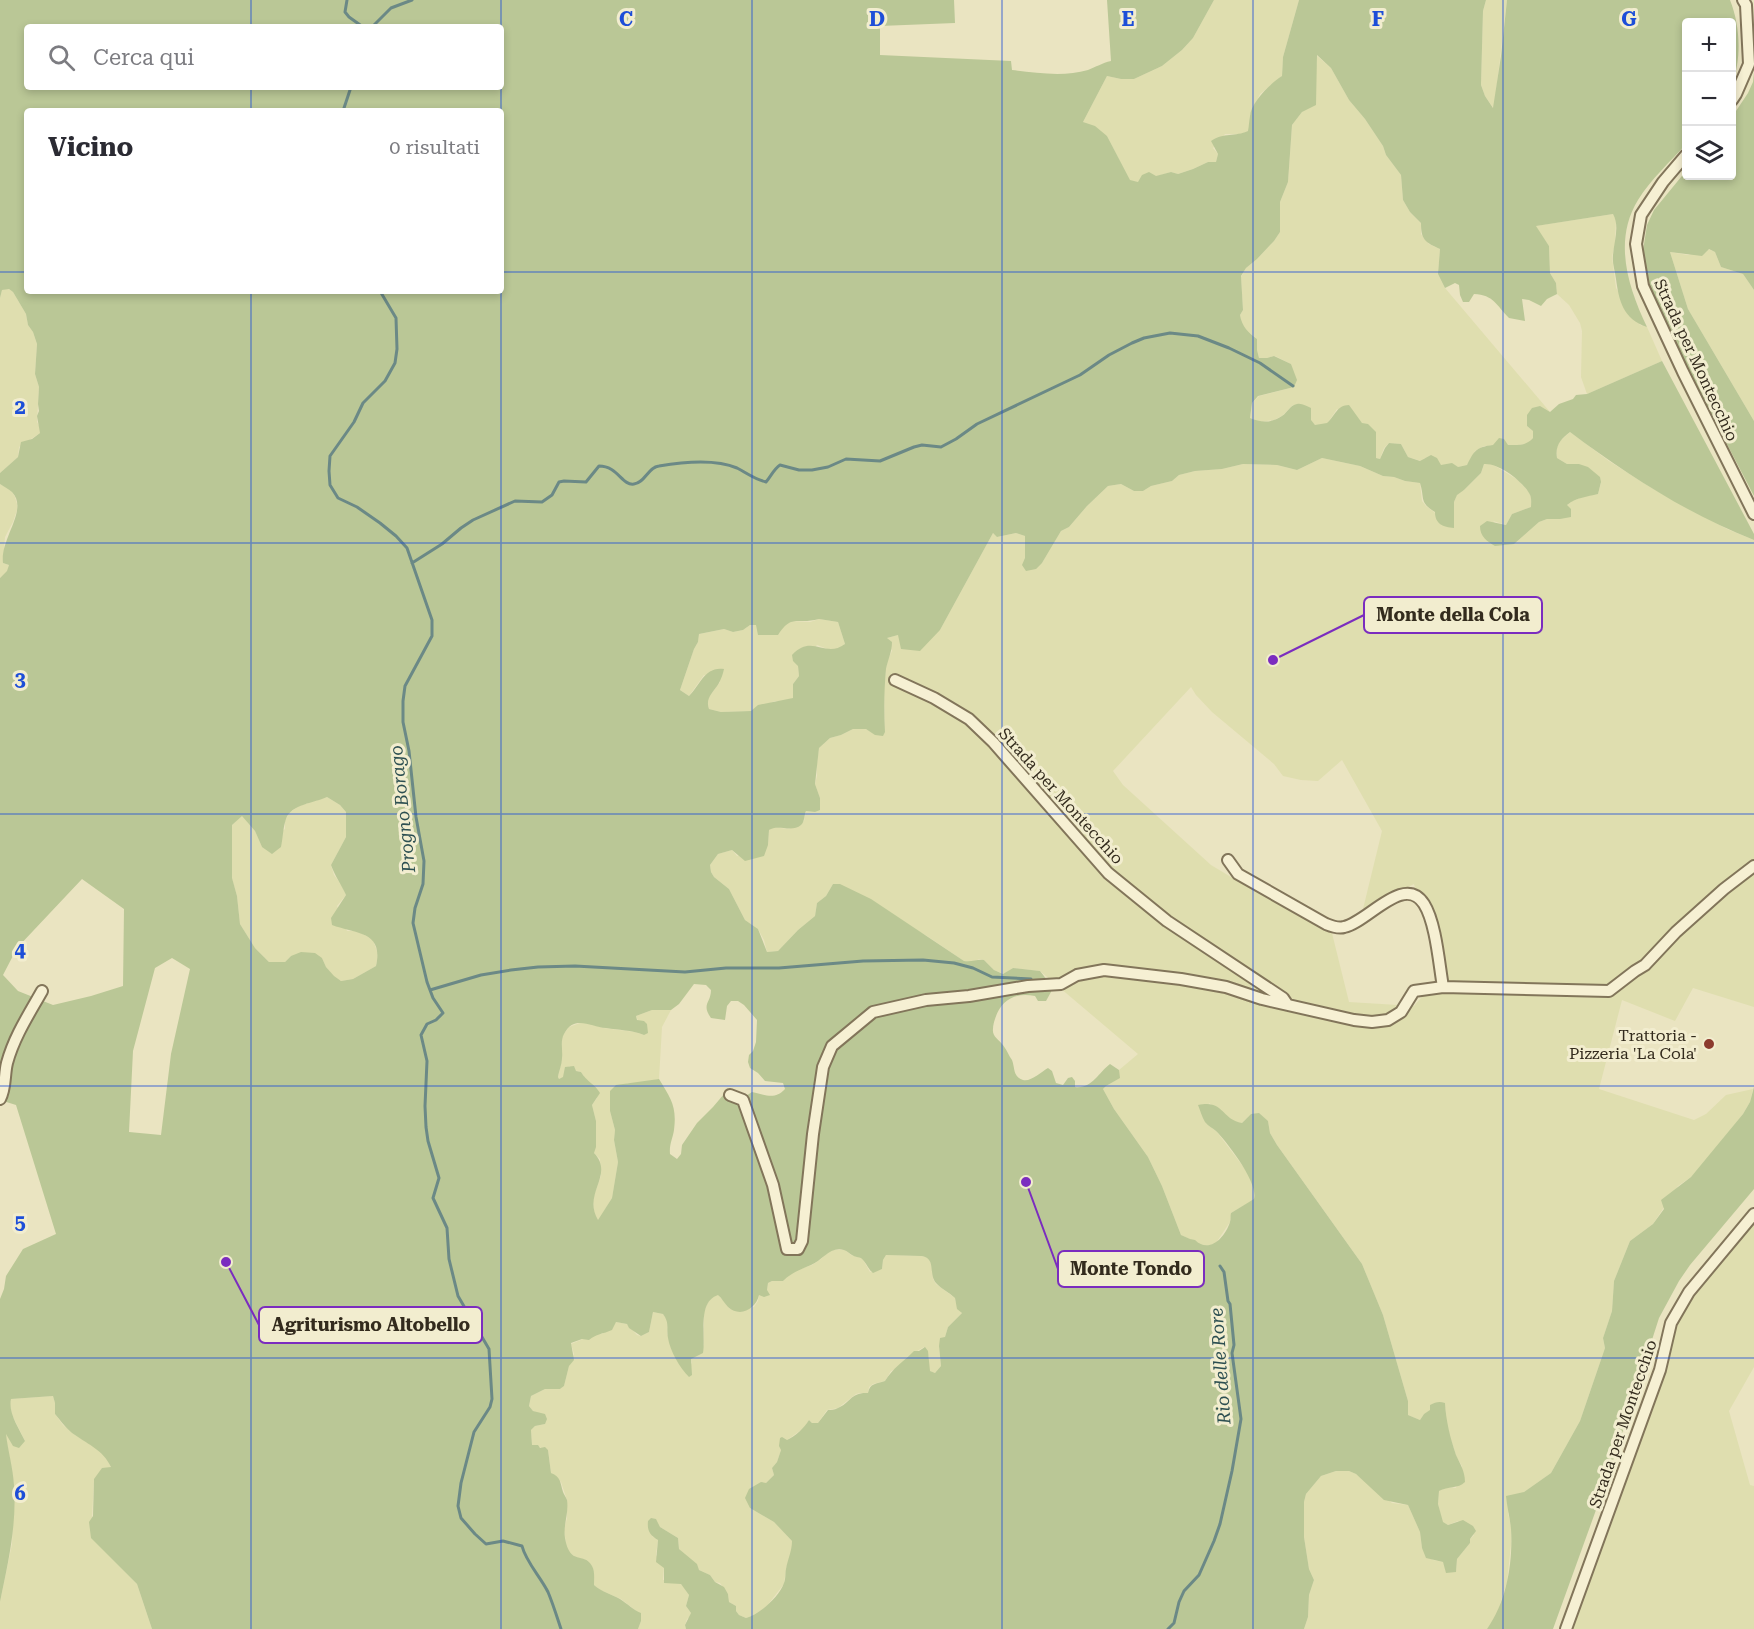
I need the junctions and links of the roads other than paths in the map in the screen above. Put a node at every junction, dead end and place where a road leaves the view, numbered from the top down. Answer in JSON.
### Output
{"nodes":[{"id":1,"x":1743,"y":0,"type":"edge"},
{"id":2,"x":1736,"y":94,"type":"edge"},
{"id":3,"x":1682,"y":159,"type":"edge"},
{"id":4,"x":1754,"y":514,"type":"edge"},
{"id":5,"x":895,"y":680,"type":"dead end"},
{"id":6,"x":1228,"y":860,"type":"dead end"},
{"id":7,"x":1754,"y":866,"type":"edge"},
{"id":8,"x":1443,"y":987,"type":"junction"},
{"id":9,"x":42,"y":991,"type":"dead end"},
{"id":10,"x":1287,"y":1005,"type":"junction"},
{"id":11,"x":730,"y":1095,"type":"dead end"},
{"id":12,"x":0,"y":1100,"type":"edge"},
{"id":13,"x":1754,"y":1214,"type":"edge"},
{"id":14,"x":1566,"y":1629,"type":"edge"}],
"edges":[{"from":1,"to":2,"type":"street"},
{"from":3,"to":4,"type":"street","name":"Strada per Montecchio"},
{"from":5,"to":10,"type":"street","name":"Strada per Montecchio"},
{"from":6,"to":8,"type":"street"},
{"from":7,"to":8,"type":"street","name":"Strada per Montecchio"},
{"from":8,"to":10,"type":"street","name":"Strada per Montecchio"},
{"from":9,"to":12,"type":"street"},
{"from":10,"to":11,"type":"street","name":"Strada per Montecchio"},
{"from":13,"to":14,"type":"street","name":"Strada per Montecchio"}]}
